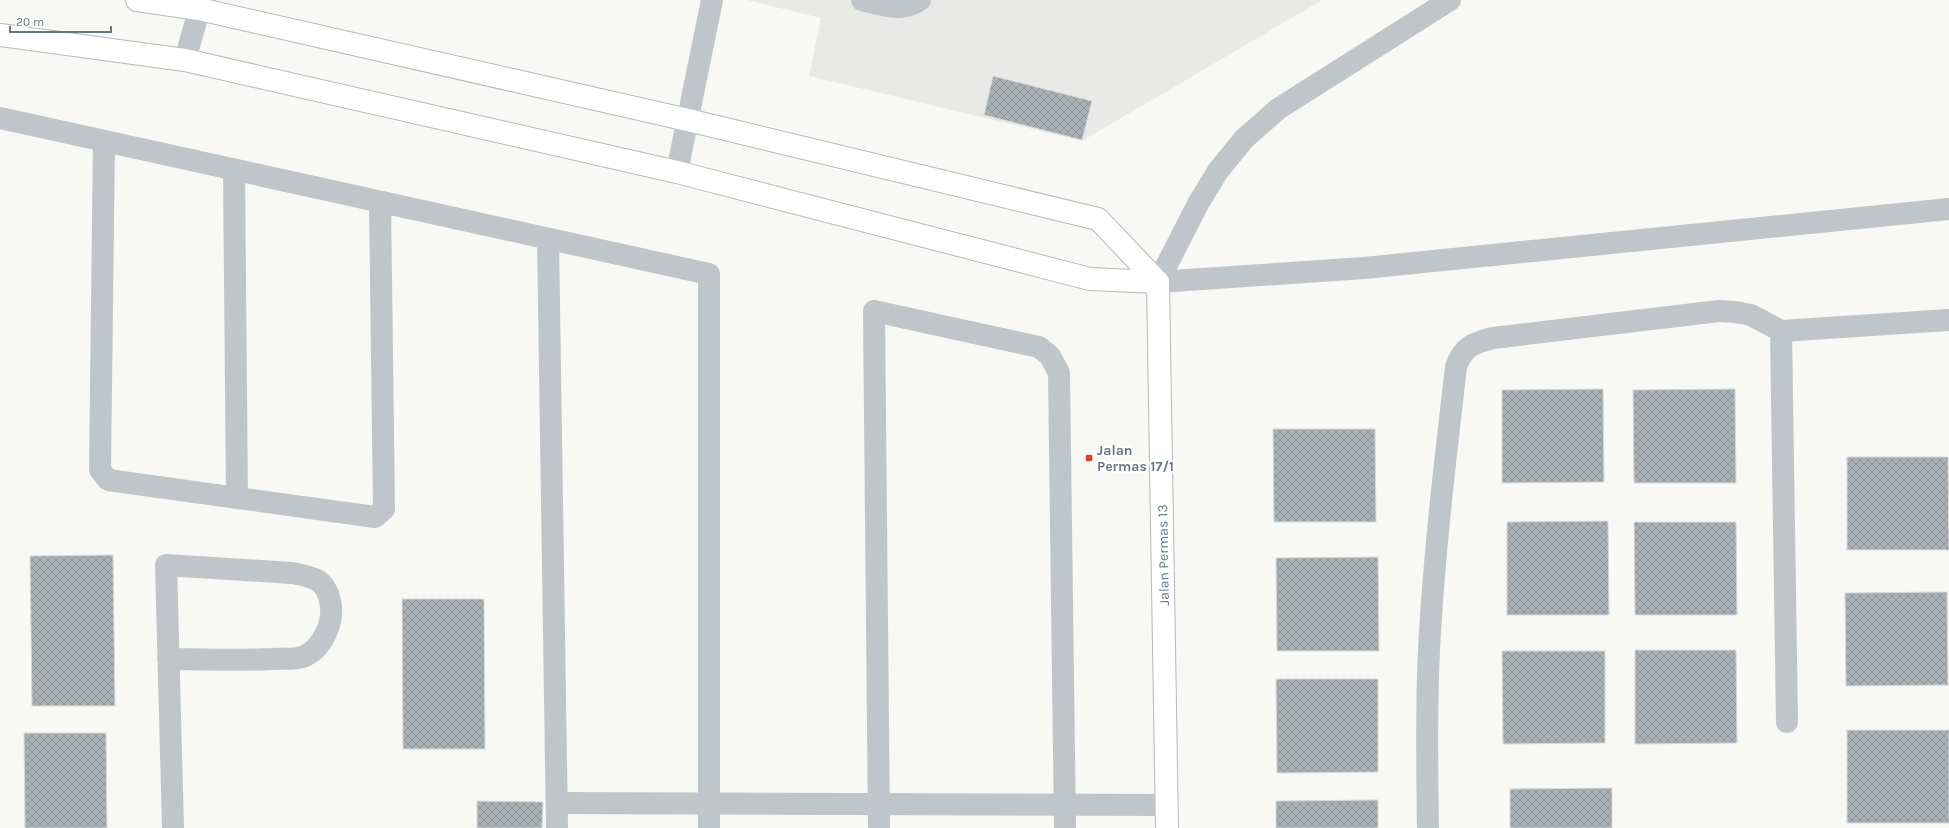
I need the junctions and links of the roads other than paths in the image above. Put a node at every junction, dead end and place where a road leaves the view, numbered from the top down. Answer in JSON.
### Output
{"nodes":[{"id":1,"x":137,"y":0,"type":"edge"},
{"id":2,"x":712,"y":0,"type":"edge"},
{"id":3,"x":862,"y":0,"type":"edge"},
{"id":4,"x":920,"y":0,"type":"edge"},
{"id":5,"x":1450,"y":0,"type":"edge"},
{"id":6,"x":200,"y":4,"type":"edge"},
{"id":7,"x":0,"y":35,"type":"edge"},
{"id":8,"x":185,"y":60,"type":"junction"},
{"id":9,"x":0,"y":118,"type":"edge"},
{"id":10,"x":688,"y":120,"type":"junction"},
{"id":11,"x":104,"y":141,"type":"junction"},
{"id":12,"x":234,"y":170,"type":"junction"},
{"id":13,"x":677,"y":172,"type":"junction"},
{"id":14,"x":380,"y":202,"type":"junction"},
{"id":15,"x":1949,"y":209,"type":"edge"},
{"id":16,"x":548,"y":239,"type":"junction"},
{"id":17,"x":1158,"y":282,"type":"junction"},
{"id":18,"x":1949,"y":320,"type":"edge"},
{"id":19,"x":1781,"y":330,"type":"junction"},
{"id":20,"x":237,"y":498,"type":"junction"},
{"id":21,"x":168,"y":659,"type":"junction"},
{"id":22,"x":1787,"y":722,"type":"dead end"},
{"id":23,"x":556,"y":803,"type":"junction"},
{"id":24,"x":709,"y":804,"type":"junction"},
{"id":25,"x":879,"y":804,"type":"junction"},
{"id":26,"x":1064,"y":805,"type":"junction"},
{"id":27,"x":1167,"y":805,"type":"junction"},
{"id":28,"x":173,"y":828,"type":"edge"},
{"id":29,"x":557,"y":828,"type":"edge"},
{"id":30,"x":709,"y":828,"type":"edge"},
{"id":31,"x":879,"y":828,"type":"edge"},
{"id":32,"x":1065,"y":828,"type":"edge"},
{"id":33,"x":1167,"y":828,"type":"edge"},
{"id":34,"x":1428,"y":828,"type":"edge"}],
"edges":[{"from":1,"to":6,"type":"main road"},
{"from":2,"to":10,"type":"street"},
{"from":3,"to":4,"type":"street"},
{"from":5,"to":17,"type":"street"},
{"from":6,"to":8,"type":"street"},
{"from":6,"to":10,"type":"main road"},
{"from":7,"to":8,"type":"main road"},
{"from":8,"to":13,"type":"main road"},
{"from":9,"to":11,"type":"street"},
{"from":10,"to":13,"type":"street"},
{"from":10,"to":17,"type":"main road"},
{"from":11,"to":12,"type":"street"},
{"from":11,"to":20,"type":"street"},
{"from":12,"to":14,"type":"street"},
{"from":12,"to":20,"type":"street"},
{"from":13,"to":17,"type":"main road"},
{"from":14,"to":16,"type":"street"},
{"from":14,"to":20,"type":"street"},
{"from":15,"to":17,"type":"street"},
{"from":16,"to":23,"type":"street"},
{"from":16,"to":24,"type":"street"},
{"from":17,"to":27,"type":"main road","name":"Jalan Permas 13"},
{"from":18,"to":19,"type":"street"},
{"from":19,"to":22,"type":"street"},
{"from":19,"to":34,"type":"street"},
{"from":21,"to":21,"type":"street"},
{"from":21,"to":28,"type":"street"},
{"from":23,"to":24,"type":"street"},
{"from":23,"to":29,"type":"street"},
{"from":24,"to":25,"type":"street"},
{"from":24,"to":30,"type":"street"},
{"from":25,"to":26,"type":"street"},
{"from":25,"to":26,"type":"street"},
{"from":25,"to":31,"type":"street"},
{"from":26,"to":27,"type":"street"},
{"from":26,"to":32,"type":"street"},
{"from":27,"to":33,"type":"main road","name":"Jalan Permas 13"}]}
